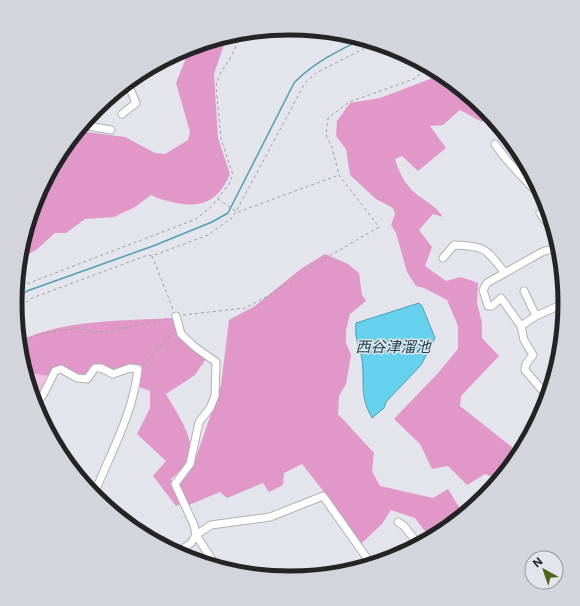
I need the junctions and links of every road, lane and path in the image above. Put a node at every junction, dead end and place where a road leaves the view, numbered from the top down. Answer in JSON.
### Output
{"nodes":[{"id":1,"x":239,"y":40,"type":"edge"},
{"id":2,"x":368,"y":47,"type":"edge"},
{"id":3,"x":424,"y":71,"type":"edge"},
{"id":4,"x":129,"y":89,"type":"edge"},
{"id":5,"x":122,"y":114,"type":"dead end"},
{"id":6,"x":89,"y":126,"type":"edge"},
{"id":7,"x":111,"y":130,"type":"dead end"},
{"id":8,"x":495,"y":144,"type":"dead end"},
{"id":9,"x":339,"y":175,"type":"junction"},
{"id":10,"x":530,"y":184,"type":"edge"},
{"id":11,"x":218,"y":199,"type":"junction"},
{"id":12,"x":236,"y":211,"type":"junction"},
{"id":13,"x":540,"y":212,"type":"dead end"},
{"id":14,"x":544,"y":218,"type":"edge"},
{"id":15,"x":552,"y":249,"type":"edge"},
{"id":16,"x":152,"y":256,"type":"junction"},
{"id":17,"x":443,"y":258,"type":"dead end"},
{"id":18,"x":505,"y":273,"type":"junction"},
{"id":19,"x":23,"y":285,"type":"edge"},
{"id":20,"x":524,"y":291,"type":"dead end"},
{"id":21,"x":22,"y":305,"type":"edge"},
{"id":22,"x":558,"y":306,"type":"edge"},
{"id":23,"x":176,"y":316,"type":"junction"},
{"id":24,"x":536,"y":316,"type":"junction"},
{"id":25,"x":521,"y":326,"type":"junction"},
{"id":26,"x":174,"y":331,"type":"dead end"},
{"id":27,"x":25,"y":341,"type":"edge"},
{"id":28,"x":138,"y":370,"type":"junction"},
{"id":29,"x":543,"y":391,"type":"edge"},
{"id":30,"x":39,"y":399,"type":"edge"},
{"id":31,"x":97,"y":489,"type":"edge"},
{"id":32,"x":398,"y":522,"type":"dead end"},
{"id":33,"x":196,"y":536,"type":"junction"},
{"id":34,"x":414,"y":540,"type":"edge"},
{"id":35,"x":183,"y":549,"type":"edge"},
{"id":36,"x":211,"y":559,"type":"edge"},
{"id":37,"x":368,"y":559,"type":"edge"}],
"edges":[{"from":1,"to":11,"type":"path"},
{"from":2,"to":12,"type":"path"},
{"from":3,"to":9,"type":"path"},
{"from":4,"to":5,"type":"street"},
{"from":6,"to":7,"type":"street"},
{"from":8,"to":10,"type":"street"},
{"from":9,"to":12,"type":"path"},
{"from":9,"to":23,"type":"path"},
{"from":11,"to":12,"type":"path"},
{"from":11,"to":19,"type":"path"},
{"from":12,"to":16,"type":"path"},
{"from":13,"to":14,"type":"street"},
{"from":15,"to":18,"type":"street"},
{"from":16,"to":21,"type":"path"},
{"from":16,"to":23,"type":"path"},
{"from":17,"to":18,"type":"street"},
{"from":18,"to":25,"type":"street"},
{"from":20,"to":24,"type":"street"},
{"from":22,"to":24,"type":"street"},
{"from":23,"to":27,"type":"path"},
{"from":23,"to":33,"type":"street"},
{"from":24,"to":25,"type":"street"},
{"from":25,"to":29,"type":"street"},
{"from":26,"to":28,"type":"path"},
{"from":28,"to":30,"type":"street"},
{"from":28,"to":31,"type":"street"},
{"from":32,"to":34,"type":"street"},
{"from":33,"to":35,"type":"street"},
{"from":33,"to":36,"type":"street"},
{"from":33,"to":37,"type":"street"}]}
